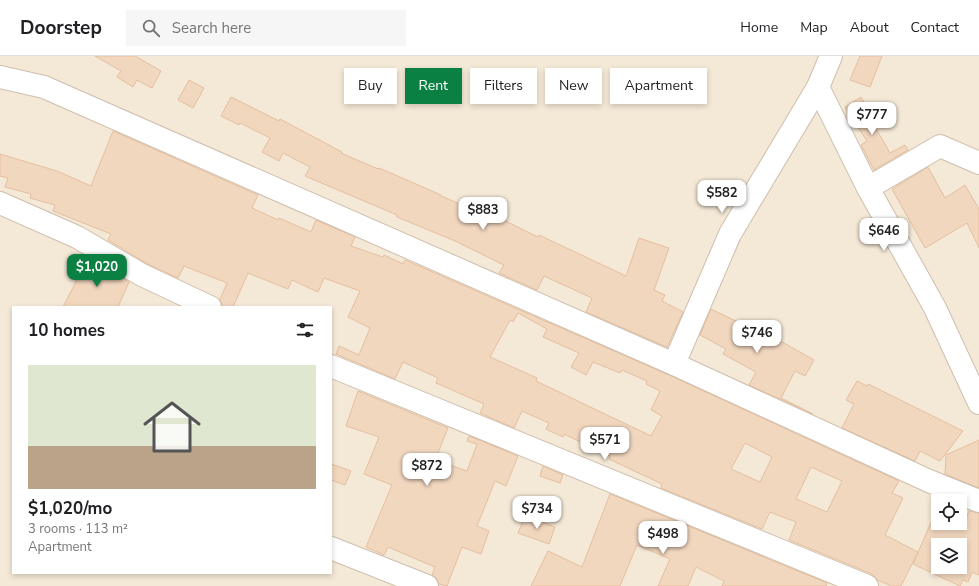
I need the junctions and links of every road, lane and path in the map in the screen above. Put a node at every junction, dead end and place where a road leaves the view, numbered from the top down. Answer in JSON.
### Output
{"nodes":[{"id":1,"x":831,"y":56,"type":"edge"},
{"id":2,"x":0,"y":78,"type":"edge"},
{"id":3,"x":818,"y":87,"type":"junction"},
{"id":4,"x":979,"y":163,"type":"edge"},
{"id":5,"x":868,"y":188,"type":"junction"},
{"id":6,"x":0,"y":203,"type":"edge"},
{"id":7,"x":208,"y":306,"type":"edge"},
{"id":8,"x":674,"y":364,"type":"junction"},
{"id":9,"x":332,"y":366,"type":"edge"},
{"id":10,"x":979,"y":403,"type":"edge"},
{"id":11,"x":979,"y":501,"type":"edge"},
{"id":12,"x":332,"y":548,"type":"edge"},
{"id":13,"x":427,"y":586,"type":"edge"},
{"id":14,"x":867,"y":586,"type":"edge"}],
"edges":[{"from":1,"to":3,"type":"street"},
{"from":2,"to":8,"type":"street"},
{"from":3,"to":5,"type":"street"},
{"from":3,"to":8,"type":"street"},
{"from":4,"to":5,"type":"street"},
{"from":5,"to":10,"type":"street"},
{"from":6,"to":7,"type":"street"},
{"from":8,"to":11,"type":"street"},
{"from":9,"to":14,"type":"street"},
{"from":12,"to":13,"type":"street"}]}
